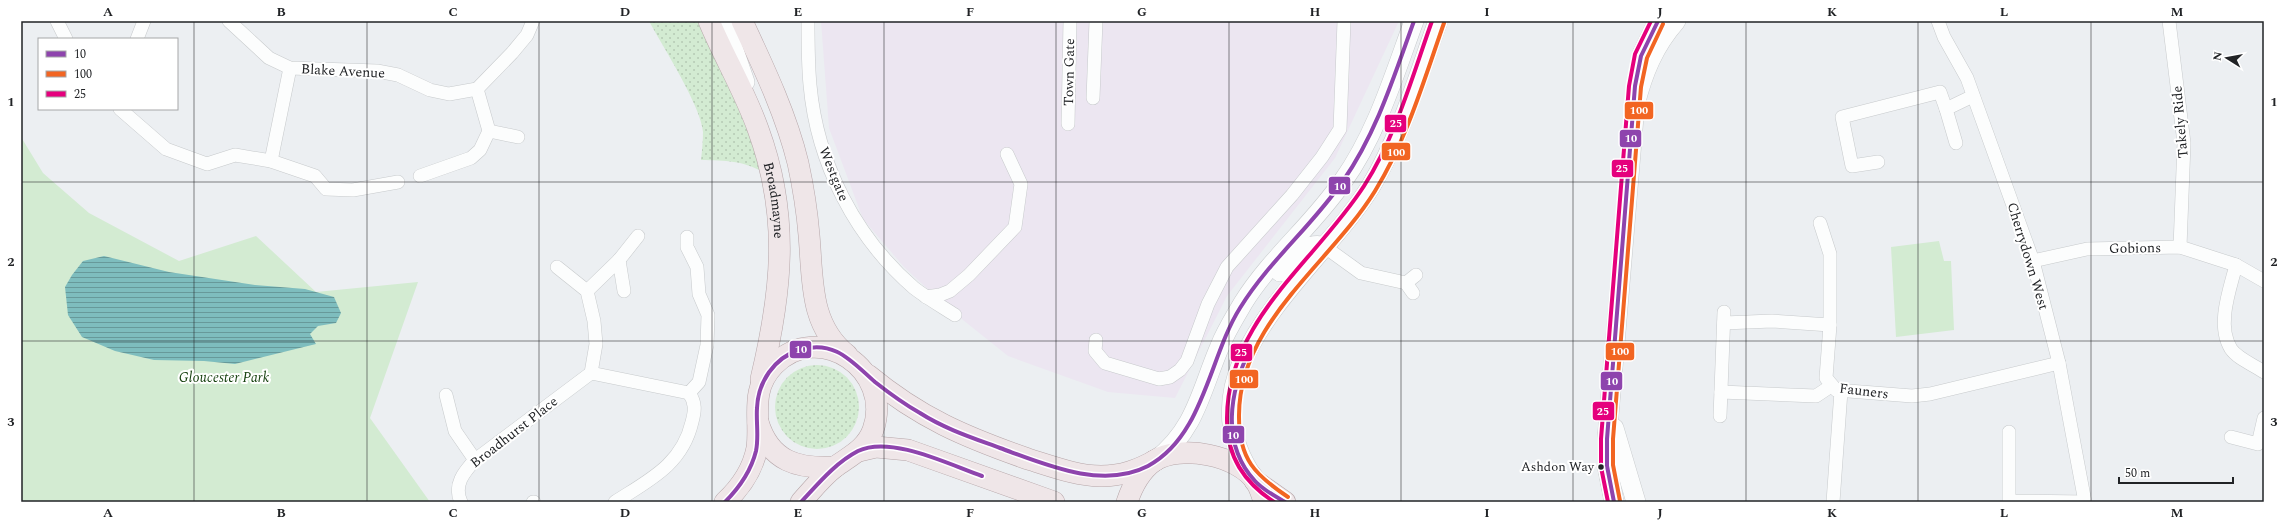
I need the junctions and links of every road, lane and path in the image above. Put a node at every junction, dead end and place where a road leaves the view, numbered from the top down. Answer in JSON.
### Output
{"nodes":[{"id":1,"x":57,"y":21,"type":"edge"},
{"id":2,"x":144,"y":21,"type":"edge"},
{"id":3,"x":229,"y":21,"type":"edge"},
{"id":4,"x":533,"y":21,"type":"edge"},
{"id":5,"x":709,"y":21,"type":"edge"},
{"id":6,"x":724,"y":21,"type":"edge"},
{"id":7,"x":808,"y":21,"type":"edge"},
{"id":8,"x":1070,"y":21,"type":"edge"},
{"id":9,"x":1096,"y":21,"type":"edge"},
{"id":10,"x":1344,"y":21,"type":"edge"},
{"id":11,"x":1414,"y":21,"type":"edge"},
{"id":12,"x":1438,"y":21,"type":"edge"},
{"id":13,"x":1658,"y":21,"type":"edge"},
{"id":14,"x":1676,"y":21,"type":"edge"},
{"id":15,"x":1938,"y":21,"type":"edge"},
{"id":16,"x":2169,"y":21,"type":"edge"},
{"id":17,"x":746,"y":27,"type":"edge"},
{"id":18,"x":66,"y":38,"type":"edge"},
{"id":19,"x":137,"y":38,"type":"edge"},
{"id":20,"x":290,"y":68,"type":"junction"},
{"id":21,"x":478,"y":89,"type":"junction"},
{"id":22,"x":1973,"y":96,"type":"junction"},
{"id":23,"x":1093,"y":98,"type":"dead end"},
{"id":24,"x":1635,"y":105,"type":"junction"},
{"id":25,"x":1946,"y":109,"type":"junction"},
{"id":26,"x":121,"y":110,"type":"edge"},
{"id":27,"x":1068,"y":124,"type":"dead end"},
{"id":28,"x":758,"y":128,"type":"junction"},
{"id":29,"x":488,"y":131,"type":"junction"},
{"id":30,"x":518,"y":137,"type":"dead end"},
{"id":31,"x":1956,"y":143,"type":"dead end"},
{"id":32,"x":1007,"y":154,"type":"dead end"},
{"id":33,"x":272,"y":161,"type":"junction"},
{"id":34,"x":1878,"y":162,"type":"dead end"},
{"id":35,"x":420,"y":176,"type":"dead end"},
{"id":36,"x":398,"y":182,"type":"dead end"},
{"id":37,"x":1820,"y":223,"type":"dead end"},
{"id":38,"x":638,"y":236,"type":"dead end"},
{"id":39,"x":687,"y":237,"type":"dead end"},
{"id":40,"x":1325,"y":247,"type":"junction"},
{"id":41,"x":2180,"y":247,"type":"junction"},
{"id":42,"x":619,"y":260,"type":"junction"},
{"id":43,"x":2033,"y":261,"type":"junction"},
{"id":44,"x":2236,"y":265,"type":"junction"},
{"id":45,"x":557,"y":267,"type":"dead end"},
{"id":46,"x":2264,"y":281,"type":"edge"},
{"id":47,"x":1412,"y":283,"type":"dead end"},
{"id":48,"x":587,"y":291,"type":"junction"},
{"id":49,"x":624,"y":291,"type":"dead end"},
{"id":50,"x":926,"y":296,"type":"junction"},
{"id":51,"x":955,"y":315,"type":"dead end"},
{"id":52,"x":1830,"y":325,"type":"junction"},
{"id":53,"x":1226,"y":332,"type":"junction"},
{"id":54,"x":1096,"y":340,"type":"dead end"},
{"id":55,"x":851,"y":358,"type":"junction"},
{"id":56,"x":2059,"y":363,"type":"junction"},
{"id":57,"x":2264,"y":372,"type":"edge"},
{"id":58,"x":591,"y":373,"type":"junction"},
{"id":59,"x":868,"y":375,"type":"junction"},
{"id":60,"x":1836,"y":388,"type":"junction"},
{"id":61,"x":759,"y":390,"type":"junction"},
{"id":62,"x":1721,"y":392,"type":"junction"},
{"id":63,"x":689,"y":393,"type":"junction"},
{"id":64,"x":446,"y":395,"type":"dead end"},
{"id":65,"x":1611,"y":397,"type":"junction"},
{"id":66,"x":757,"y":416,"type":"junction"},
{"id":67,"x":1720,"y":416,"type":"dead end"},
{"id":68,"x":2264,"y":418,"type":"edge"},
{"id":69,"x":2009,"y":432,"type":"dead end"},
{"id":70,"x":2231,"y":437,"type":"dead end"},
{"id":71,"x":860,"y":451,"type":"junction"},
{"id":72,"x":476,"y":460,"type":"junction"},
{"id":73,"x":1156,"y":460,"type":"junction"},
{"id":74,"x":835,"y":467,"type":"junction"},
{"id":75,"x":1255,"y":481,"type":"junction"},
{"id":76,"x":461,"y":502,"type":"edge"},
{"id":77,"x":615,"y":502,"type":"edge"},
{"id":78,"x":725,"y":502,"type":"edge"},
{"id":79,"x":801,"y":502,"type":"edge"},
{"id":80,"x":1054,"y":502,"type":"edge"},
{"id":81,"x":1127,"y":502,"type":"edge"},
{"id":82,"x":1264,"y":502,"type":"edge"},
{"id":83,"x":1285,"y":502,"type":"edge"},
{"id":84,"x":1614,"y":502,"type":"edge"},
{"id":85,"x":1636,"y":502,"type":"edge"},
{"id":86,"x":1833,"y":502,"type":"edge"},
{"id":87,"x":2085,"y":502,"type":"edge"}],
"edges":[{"from":1,"to":18,"type":"street"},
{"from":2,"to":19,"type":"street"},
{"from":3,"to":20,"type":"street","name":"Blake Avenue"},
{"from":4,"to":21,"type":"street"},
{"from":5,"to":28,"type":"main road","name":"Broadmayne"},
{"from":6,"to":28,"type":"street"},
{"from":7,"to":50,"type":"street","name":"Westgate"},
{"from":8,"to":27,"type":"street","name":"Town Gate"},
{"from":9,"to":23,"type":"street","name":"Town Gate"},
{"from":10,"to":54,"type":"street"},
{"from":11,"to":53,"type":"street"},
{"from":12,"to":40,"type":"street"},
{"from":13,"to":24,"type":"street"},
{"from":14,"to":24,"type":"street"},
{"from":15,"to":22,"type":"street","name":"Cherrydown West"},
{"from":16,"to":41,"type":"street","name":"Takely Ride"},
{"from":17,"to":55,"type":"main road","name":"Broadmayne"},
{"from":20,"to":21,"type":"street","name":"Blake Avenue"},
{"from":20,"to":33,"type":"street"},
{"from":21,"to":29,"type":"street"},
{"from":22,"to":25,"type":"street"},
{"from":22,"to":43,"type":"street","name":"Cherrydown West"},
{"from":24,"to":65,"type":"street"},
{"from":25,"to":31,"type":"street"},
{"from":25,"to":34,"type":"street"},
{"from":26,"to":33,"type":"street"},
{"from":28,"to":61,"type":"main road","name":"Broadmayne"},
{"from":29,"to":30,"type":"street"},
{"from":29,"to":35,"type":"street"},
{"from":32,"to":50,"type":"street"},
{"from":33,"to":36,"type":"street"},
{"from":37,"to":52,"type":"street","name":"Fauners"},
{"from":38,"to":42,"type":"street"},
{"from":39,"to":63,"type":"street"},
{"from":40,"to":47,"type":"street"},
{"from":40,"to":53,"type":"street"},
{"from":40,"to":75,"type":"street"},
{"from":41,"to":43,"type":"street","name":"Gobions"},
{"from":41,"to":44,"type":"street","name":"Gobions"},
{"from":42,"to":48,"type":"street"},
{"from":42,"to":49,"type":"street"},
{"from":43,"to":56,"type":"street","name":"Cherrydown West"},
{"from":44,"to":46,"type":"street","name":"Gobions"},
{"from":44,"to":57,"type":"street"},
{"from":45,"to":48,"type":"street"},
{"from":48,"to":58,"type":"street"},
{"from":50,"to":51,"type":"street","name":"Westgate"},
{"from":52,"to":60,"type":"street","name":"Fauners"},
{"from":52,"to":62,"type":"street"},
{"from":53,"to":73,"type":"street"},
{"from":55,"to":59,"type":"main road"},
{"from":55,"to":61,"type":"main road"},
{"from":56,"to":60,"type":"street","name":"Fauners"},
{"from":56,"to":87,"type":"street","name":"Cherrydown West"},
{"from":58,"to":63,"type":"street"},
{"from":58,"to":72,"type":"street","name":"Broadhurst Place"},
{"from":59,"to":71,"type":"main road"},
{"from":59,"to":73,"type":"main road"},
{"from":60,"to":62,"type":"street"},
{"from":60,"to":86,"type":"street"},
{"from":61,"to":66,"type":"main road"},
{"from":62,"to":67,"type":"street"},
{"from":63,"to":77,"type":"street"},
{"from":64,"to":72,"type":"street"},
{"from":65,"to":84,"type":"street"},
{"from":65,"to":85,"type":"street"},
{"from":66,"to":74,"type":"main road"},
{"from":66,"to":78,"type":"main road"},
{"from":68,"to":70,"type":"street"},
{"from":69,"to":87,"type":"street"},
{"from":71,"to":74,"type":"main road"},
{"from":71,"to":80,"type":"main road"},
{"from":72,"to":76,"type":"street","name":"Broadhurst Place"},
{"from":73,"to":75,"type":"main road"},
{"from":73,"to":81,"type":"main road"},
{"from":74,"to":79,"type":"main road"},
{"from":75,"to":82,"type":"main road"},
{"from":75,"to":83,"type":"main road"}]}
